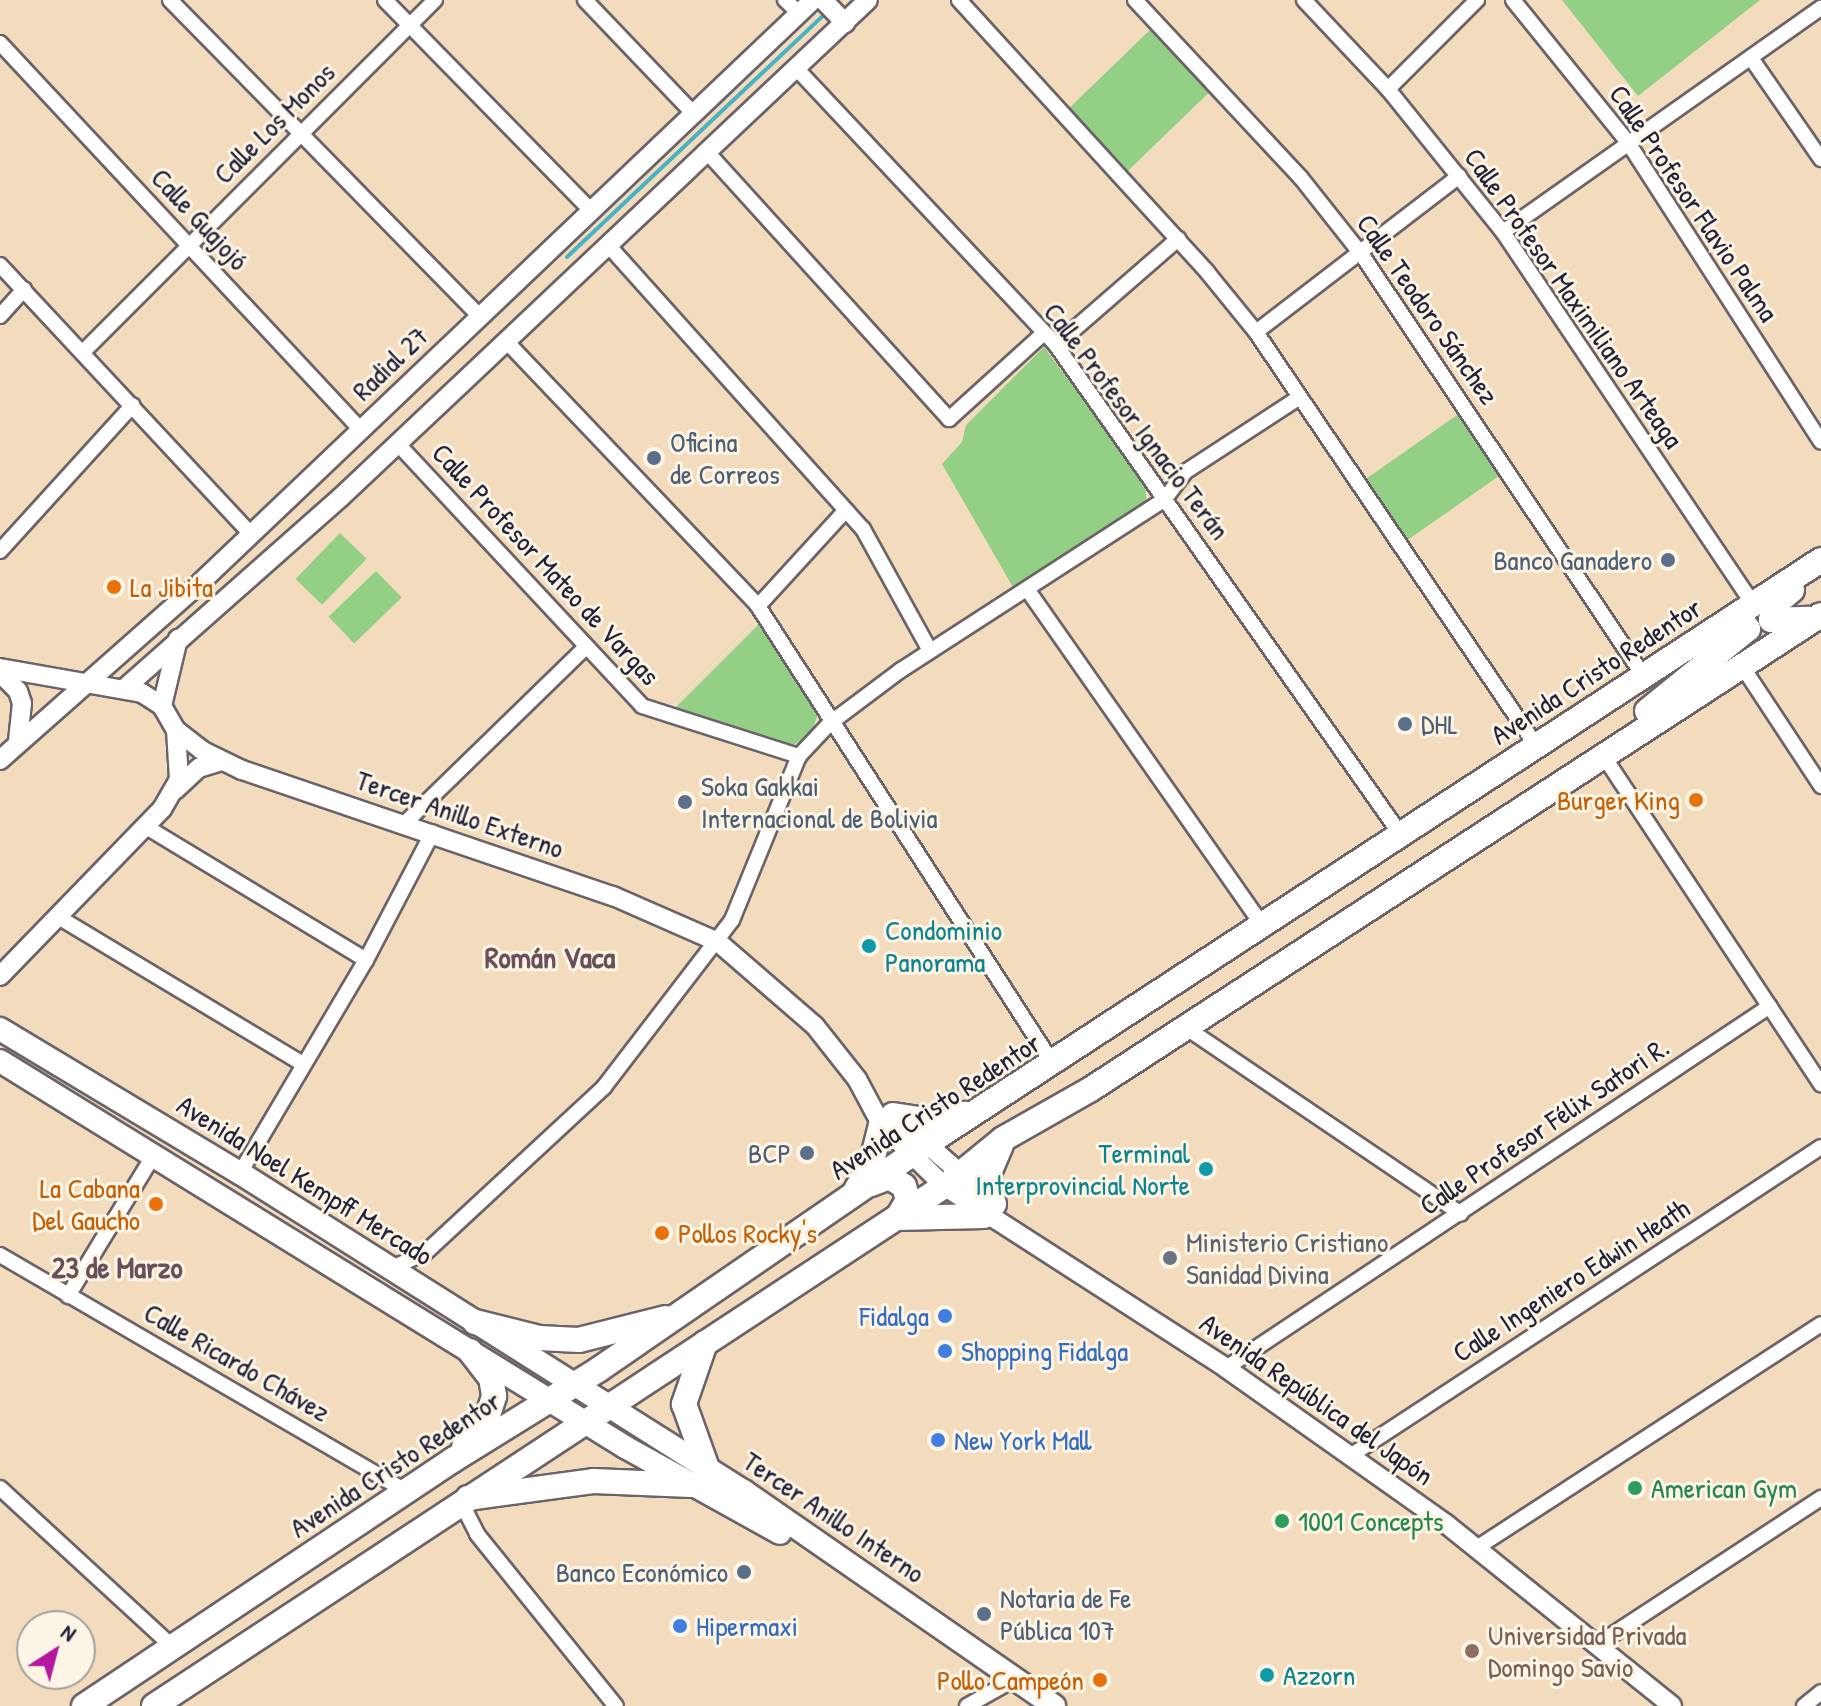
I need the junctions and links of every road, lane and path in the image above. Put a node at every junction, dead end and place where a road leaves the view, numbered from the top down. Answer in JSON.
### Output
{"nodes":[{"id":1,"x":170,"y":0,"type":"edge"},
{"id":2,"x":385,"y":0,"type":"edge"},
{"id":3,"x":435,"y":0,"type":"edge"},
{"id":4,"x":585,"y":0,"type":"edge"},
{"id":5,"x":813,"y":0,"type":"edge"},
{"id":6,"x":823,"y":0,"type":"edge"},
{"id":7,"x":868,"y":0,"type":"edge"},
{"id":8,"x":959,"y":0,"type":"edge"},
{"id":9,"x":1135,"y":0,"type":"edge"},
{"id":10,"x":1304,"y":0,"type":"edge"},
{"id":11,"x":1477,"y":0,"type":"edge"},
{"id":12,"x":1513,"y":0,"type":"edge"},
{"id":13,"x":792,"y":7,"type":"edge"},
{"id":14,"x":1821,"y":8,"type":"edge"},
{"id":15,"x":841,"y":19,"type":"junction"},
{"id":16,"x":409,"y":25,"type":"junction"},
{"id":17,"x":0,"y":43,"type":"edge"},
{"id":18,"x":1751,"y":58,"type":"junction"},
{"id":19,"x":796,"y":68,"type":"junction"},
{"id":20,"x":1388,"y":89,"type":"junction"},
{"id":21,"x":693,"y":113,"type":"junction"},
{"id":22,"x":299,"y":132,"type":"junction"},
{"id":23,"x":1629,"y":144,"type":"junction"},
{"id":24,"x":708,"y":153,"type":"junction"},
{"id":25,"x":1821,"y":159,"type":"edge"},
{"id":26,"x":1459,"y":176,"type":"junction"},
{"id":27,"x":591,"y":210,"type":"junction"},
{"id":28,"x":1503,"y":232,"type":"junction"},
{"id":29,"x":1178,"y":239,"type":"junction"},
{"id":30,"x":608,"y":245,"type":"junction"},
{"id":31,"x":190,"y":246,"type":"junction"},
{"id":32,"x":1362,"y":255,"type":"junction"},
{"id":33,"x":0,"y":265,"type":"edge"},
{"id":34,"x":24,"y":289,"type":"junction"},
{"id":35,"x":479,"y":315,"type":"junction"},
{"id":36,"x":0,"y":316,"type":"edge"},
{"id":37,"x":1256,"y":332,"type":"junction"},
{"id":38,"x":1044,"y":333,"type":"junction"},
{"id":39,"x":506,"y":341,"type":"junction"},
{"id":40,"x":1056,"y":345,"type":"junction"},
{"id":41,"x":83,"y":352,"type":"junction"},
{"id":42,"x":1300,"y":397,"type":"junction"},
{"id":43,"x":133,"y":405,"type":"junction"},
{"id":44,"x":361,"y":430,"type":"junction"},
{"id":45,"x":1821,"y":442,"type":"edge"},
{"id":46,"x":392,"y":448,"type":"junction"},
{"id":47,"x":333,"y":456,"type":"junction"},
{"id":48,"x":353,"y":486,"type":"junction"},
{"id":49,"x":1164,"y":500,"type":"junction"},
{"id":50,"x":846,"y":510,"type":"junction"},
{"id":51,"x":250,"y":533,"type":"junction"},
{"id":52,"x":0,"y":551,"type":"edge"},
{"id":53,"x":1821,"y":560,"type":"edge"},
{"id":54,"x":1821,"y":571,"type":"edge"},
{"id":55,"x":1027,"y":589,"type":"junction"},
{"id":56,"x":186,"y":595,"type":"junction"},
{"id":57,"x":1753,"y":604,"type":"junction"},
{"id":58,"x":758,"y":606,"type":"junction"},
{"id":59,"x":1820,"y":616,"type":"edge"},
{"id":60,"x":1708,"y":633,"type":"junction"},
{"id":61,"x":179,"y":637,"type":"junction"},
{"id":62,"x":584,"y":649,"type":"junction"},
{"id":63,"x":930,"y":651,"type":"junction"},
{"id":64,"x":1742,"y":666,"type":"junction"},
{"id":65,"x":0,"y":670,"type":"edge"},
{"id":66,"x":1643,"y":675,"type":"junction"},
{"id":67,"x":88,"y":686,"type":"junction"},
{"id":68,"x":125,"y":688,"type":"junction"},
{"id":69,"x":162,"y":706,"type":"junction"},
{"id":70,"x":829,"y":724,"type":"junction"},
{"id":71,"x":176,"y":730,"type":"junction"},
{"id":72,"x":18,"y":742,"type":"junction"},
{"id":73,"x":1537,"y":747,"type":"junction"},
{"id":74,"x":1612,"y":749,"type":"junction"},
{"id":75,"x":799,"y":756,"type":"junction"},
{"id":76,"x":0,"y":760,"type":"edge"},
{"id":77,"x":222,"y":761,"type":"junction"},
{"id":78,"x":1821,"y":786,"type":"edge"},
{"id":79,"x":175,"y":790,"type":"junction"},
{"id":80,"x":406,"y":822,"type":"junction"},
{"id":81,"x":148,"y":828,"type":"junction"},
{"id":82,"x":433,"y":832,"type":"junction"},
{"id":83,"x":1401,"y":835,"type":"junction"},
{"id":84,"x":60,"y":918,"type":"junction"},
{"id":85,"x":1263,"y":926,"type":"junction"},
{"id":86,"x":718,"y":942,"type":"junction"},
{"id":87,"x":366,"y":960,"type":"junction"},
{"id":88,"x":0,"y":976,"type":"edge"},
{"id":89,"x":1770,"y":1006,"type":"junction"},
{"id":90,"x":1185,"y":1027,"type":"junction"},
{"id":91,"x":0,"y":1029,"type":"edge"},
{"id":92,"x":25,"y":1044,"type":"junction"},
{"id":93,"x":301,"y":1063,"type":"junction"},
{"id":94,"x":6,"y":1064,"type":"edge"},
{"id":95,"x":1053,"y":1064,"type":"junction"},
{"id":96,"x":1821,"y":1084,"type":"edge"},
{"id":97,"x":979,"y":1111,"type":"junction"},
{"id":98,"x":887,"y":1119,"type":"junction"},
{"id":99,"x":1003,"y":1139,"type":"junction"},
{"id":100,"x":1821,"y":1147,"type":"edge"},
{"id":101,"x":918,"y":1150,"type":"junction"},
{"id":102,"x":155,"y":1153,"type":"junction"},
{"id":103,"x":240,"y":1173,"type":"junction"},
{"id":104,"x":952,"y":1180,"type":"junction"},
{"id":105,"x":862,"y":1190,"type":"junction"},
{"id":106,"x":989,"y":1210,"type":"junction"},
{"id":107,"x":1461,"y":1214,"type":"junction"},
{"id":108,"x":897,"y":1217,"type":"junction"},
{"id":109,"x":1034,"y":1240,"type":"joint"},
{"id":110,"x":425,"y":1253,"type":"junction"},
{"id":111,"x":0,"y":1255,"type":"edge"},
{"id":112,"x":390,"y":1269,"type":"junction"},
{"id":113,"x":424,"y":1291,"type":"junction"},
{"id":114,"x":68,"y":1296,"type":"junction"},
{"id":115,"x":683,"y":1313,"type":"junction"},
{"id":116,"x":475,"y":1322,"type":"junction"},
{"id":117,"x":1821,"y":1324,"type":"edge"},
{"id":118,"x":705,"y":1343,"type":"junction"},
{"id":119,"x":470,"y":1351,"type":"junction"},
{"id":120,"x":1226,"y":1368,"type":"junction"},
{"id":121,"x":577,"y":1384,"type":"junction"},
{"id":122,"x":552,"y":1400,"type":"junction"},
{"id":123,"x":609,"y":1406,"type":"junction"},
{"id":124,"x":586,"y":1421,"type":"junction"},
{"id":125,"x":1350,"y":1456,"type":"junction"},
{"id":126,"x":453,"y":1460,"type":"junction"},
{"id":127,"x":699,"y":1476,"type":"junction"},
{"id":128,"x":0,"y":1488,"type":"edge"},
{"id":129,"x":406,"y":1491,"type":"junction"},
{"id":130,"x":1821,"y":1498,"type":"edge"},
{"id":131,"x":463,"y":1500,"type":"junction"},
{"id":132,"x":434,"y":1520,"type":"junction"},
{"id":133,"x":477,"y":1534,"type":"junction"},
{"id":134,"x":1478,"y":1547,"type":"junction"},
{"id":135,"x":1598,"y":1644,"type":"junction"},
{"id":136,"x":173,"y":1647,"type":"junction"},
{"id":137,"x":1006,"y":1684,"type":"junction"},
{"id":138,"x":1821,"y":1692,"type":"edge"},
{"id":139,"x":84,"y":1706,"type":"edge"},
{"id":140,"x":105,"y":1706,"type":"edge"},
{"id":141,"x":154,"y":1706,"type":"edge"},
{"id":142,"x":616,"y":1706,"type":"edge"},
{"id":143,"x":967,"y":1706,"type":"edge"},
{"id":144,"x":1036,"y":1706,"type":"edge"},
{"id":145,"x":1054,"y":1706,"type":"edge"},
{"id":146,"x":1672,"y":1706,"type":"edge"},
{"id":147,"x":1804,"y":1706,"type":"edge"}],
"edges":[{"from":1,"to":22,"type":"street"},
{"from":2,"to":16,"type":"street"},
{"from":3,"to":16,"type":"street","name":"Calle Los Monos"},
{"from":4,"to":21,"type":"street"},
{"from":5,"to":13,"type":"street","name":"Radial 27"},
{"from":6,"to":15,"type":"street"},
{"from":7,"to":15,"type":"street"},
{"from":8,"to":29,"type":"street"},
{"from":9,"to":32,"type":"street","name":"Calle Teodoro Sánchez"},
{"from":10,"to":20,"type":"street","name":"Calle Profesor Maximiliano Arteaga"},
{"from":11,"to":20,"type":"street"},
{"from":12,"to":23,"type":"street","name":"Calle Profesor Flavio Palma"},
{"from":13,"to":21,"type":"street","name":"Radial 27"},
{"from":14,"to":18,"type":"street"},
{"from":15,"to":19,"type":"street"},
{"from":16,"to":22,"type":"street","name":"Calle Los Monos"},
{"from":16,"to":27,"type":"street"},
{"from":17,"to":31,"type":"street","name":"Calle Guajojó"},
{"from":18,"to":23,"type":"street"},
{"from":18,"to":25,"type":"street"},
{"from":19,"to":24,"type":"street"},
{"from":19,"to":38,"type":"street","name":"Calle Profesor Ignacio Terán"},
{"from":20,"to":26,"type":"street","name":"Calle Profesor Maximiliano Arteaga"},
{"from":21,"to":27,"type":"street","name":"Radial 27"},
{"from":22,"to":31,"type":"street","name":"Calle Los Monos"},
{"from":22,"to":35,"type":"street"},
{"from":23,"to":28,"type":"street"},
{"from":23,"to":45,"type":"street","name":"Calle Profesor Flavio Palma"},
{"from":24,"to":30,"type":"street"},
{"from":24,"to":38,"type":"street"},
{"from":26,"to":28,"type":"street","name":"Calle Profesor Maximiliano Arteaga"},
{"from":26,"to":32,"type":"street"},
{"from":27,"to":35,"type":"street","name":"Radial 27"},
{"from":28,"to":57,"type":"street","name":"Calle Profesor Maximiliano Arteaga"},
{"from":29,"to":37,"type":"street"},
{"from":29,"to":40,"type":"street"},
{"from":30,"to":39,"type":"street"},
{"from":30,"to":50,"type":"street"},
{"from":31,"to":41,"type":"street","name":"Calle Los Monos"},
{"from":31,"to":44,"type":"street","name":"Calle Guajojó"},
{"from":32,"to":37,"type":"street"},
{"from":32,"to":66,"type":"street","name":"Calle Teodoro Sánchez"},
{"from":33,"to":34,"type":"street"},
{"from":34,"to":36,"type":"street"},
{"from":34,"to":41,"type":"street"},
{"from":35,"to":44,"type":"street","name":"Radial 27"},
{"from":37,"to":42,"type":"street"},
{"from":38,"to":40,"type":"street","name":"Calle Profesor Ignacio Terán"},
{"from":39,"to":46,"type":"street"},
{"from":39,"to":58,"type":"street"},
{"from":40,"to":49,"type":"street","name":"Calle Profesor Ignacio Terán"},
{"from":41,"to":43,"type":"street"},
{"from":42,"to":49,"type":"street"},
{"from":42,"to":73,"type":"street"},
{"from":43,"to":51,"type":"street"},
{"from":43,"to":52,"type":"street"},
{"from":44,"to":46,"type":"street"},
{"from":44,"to":47,"type":"street","name":"Radial 27"},
{"from":46,"to":48,"type":"street"},
{"from":46,"to":62,"type":"street","name":"Calle Profesor Mateo de Vargas"},
{"from":47,"to":48,"type":"street"},
{"from":47,"to":51,"type":"street","name":"Radial 27"},
{"from":48,"to":61,"type":"street"},
{"from":49,"to":55,"type":"street"},
{"from":49,"to":83,"type":"street","name":"Calle Profesor Ignacio Terán"},
{"from":50,"to":58,"type":"street"},
{"from":50,"to":63,"type":"street"},
{"from":51,"to":56,"type":"street","name":"Radial 27"},
{"from":53,"to":57,"type":"main road","name":"Avenida Cristo Redentor"},
{"from":54,"to":59,"type":"main road"},
{"from":55,"to":63,"type":"street"},
{"from":55,"to":85,"type":"street"},
{"from":56,"to":61,"type":"street"},
{"from":56,"to":67,"type":"street","name":"Radial 27"},
{"from":57,"to":60,"type":"main road","name":"Avenida Cristo Redentor"},
{"from":58,"to":70,"type":"street"},
{"from":59,"to":64,"type":"main road"},
{"from":60,"to":66,"type":"main road","name":"Avenida Cristo Redentor"},
{"from":60,"to":74,"type":"main road"},
{"from":61,"to":68,"type":"street"},
{"from":61,"to":69,"type":"street"},
{"from":62,"to":75,"type":"street","name":"Calle Profesor Mateo de Vargas"},
{"from":62,"to":80,"type":"street"},
{"from":63,"to":70,"type":"street"},
{"from":64,"to":74,"type":"main road"},
{"from":64,"to":78,"type":"street"},
{"from":65,"to":67,"type":"street"},
{"from":65,"to":72,"type":"street"},
{"from":66,"to":73,"type":"main road","name":"Avenida Cristo Redentor"},
{"from":67,"to":68,"type":"street"},
{"from":67,"to":72,"type":"street","name":"Radial 27"},
{"from":68,"to":69,"type":"street"},
{"from":69,"to":71,"type":"street","name":"Tercer Anillo Externo"},
{"from":70,"to":75,"type":"street"},
{"from":70,"to":95,"type":"street"},
{"from":71,"to":77,"type":"street","name":"Tercer Anillo Externo"},
{"from":71,"to":79,"type":"street"},
{"from":72,"to":76,"type":"street","name":"Radial 27"},
{"from":73,"to":83,"type":"main road","name":"Avenida Cristo Redentor"},
{"from":74,"to":89,"type":"street"},
{"from":74,"to":90,"type":"main road"},
{"from":75,"to":86,"type":"street"},
{"from":77,"to":79,"type":"street"},
{"from":77,"to":80,"type":"street","name":"Tercer Anillo Externo"},
{"from":79,"to":81,"type":"street"},
{"from":80,"to":82,"type":"street","name":"Tercer Anillo Externo"},
{"from":81,"to":84,"type":"street"},
{"from":81,"to":87,"type":"street"},
{"from":82,"to":86,"type":"street","name":"Tercer Anillo Externo"},
{"from":82,"to":87,"type":"street"},
{"from":83,"to":85,"type":"main road","name":"Avenida Cristo Redentor"},
{"from":84,"to":88,"type":"street"},
{"from":84,"to":93,"type":"street"},
{"from":85,"to":95,"type":"main road","name":"Avenida Cristo Redentor"},
{"from":86,"to":98,"type":"street","name":"Tercer Anillo Externo"},
{"from":86,"to":110,"type":"street"},
{"from":87,"to":93,"type":"street"},
{"from":89,"to":96,"type":"street"},
{"from":89,"to":107,"type":"street","name":"Calle Profesor Félix Satori R."},
{"from":90,"to":99,"type":"main road"},
{"from":90,"to":107,"type":"street"},
{"from":91,"to":92,"type":"main road","name":"Avenida Noel Kempff Mercado"},
{"from":92,"to":94,"type":"main road"},
{"from":92,"to":103,"type":"main road","name":"Avenida Noel Kempff Mercado"},
{"from":93,"to":103,"type":"street"},
{"from":94,"to":102,"type":"main road","name":"Avenida Noel Kempff Mercado"},
{"from":95,"to":97,"type":"main road","name":"Avenida Cristo Redentor"},
{"from":97,"to":98,"type":"main road"},
{"from":97,"to":99,"type":"main road"},
{"from":97,"to":101,"type":"main road","name":"Avenida Cristo Redentor"},
{"from":98,"to":101,"type":"street","name":"Tercer Anillo Externo"},
{"from":98,"to":105,"type":"main road"},
{"from":99,"to":104,"type":"main road"},
{"from":99,"to":106,"type":"main road"},
{"from":100,"to":125,"type":"street","name":"Calle Ingeniero Edwin Heath"},
{"from":101,"to":104,"type":"street","name":"Tercer Anillo Externo"},
{"from":101,"to":105,"type":"main road","name":"Avenida Cristo Redentor"},
{"from":102,"to":114,"type":"street"},
{"from":102,"to":119,"type":"main road","name":"Avenida Noel Kempff Mercado"},
{"from":103,"to":112,"type":"main road","name":"Avenida Noel Kempff Mercado"},
{"from":104,"to":106,"type":"street","name":"Tercer Anillo Externo"},
{"from":104,"to":108,"type":"main road"},
{"from":105,"to":108,"type":"main road"},
{"from":105,"to":115,"type":"main road","name":"Avenida Cristo Redentor"},
{"from":106,"to":108,"type":"main road"},
{"from":106,"to":109,"type":"street","name":"Tercer Anillo Externo"},
{"from":107,"to":120,"type":"street","name":"Calle Profesor Félix Satori R."},
{"from":108,"to":118,"type":"main road"},
{"from":109,"to":120,"type":"street","name":"Avenida República del Japón"},
{"from":110,"to":112,"type":"street"},
{"from":110,"to":113,"type":"street"},
{"from":111,"to":114,"type":"street","name":"Calle Ricardo Chávez"},
{"from":112,"to":113,"type":"main road","name":"Avenida Noel Kempff Mercado"},
{"from":113,"to":116,"type":"main road","name":"Avenida Noel Kempff Mercado"},
{"from":114,"to":129,"type":"street","name":"Calle Ricardo Chávez"},
{"from":115,"to":116,"type":"main road"},
{"from":115,"to":121,"type":"main road","name":"Avenida Cristo Redentor"},
{"from":116,"to":121,"type":"main road","name":"Avenida Noel Kempff Mercado"},
{"from":117,"to":134,"type":"street"},
{"from":118,"to":123,"type":"main road"},
{"from":118,"to":127,"type":"main road"},
{"from":119,"to":122,"type":"main road","name":"Avenida Noel Kempff Mercado"},
{"from":119,"to":126,"type":"main road"},
{"from":120,"to":125,"type":"street","name":"Avenida República del Japón"},
{"from":121,"to":122,"type":"main road","name":"Avenida Cristo Redentor"},
{"from":121,"to":123,"type":"main road","name":"Tercer Anillo Interno"},
{"from":122,"to":124,"type":"main road","name":"Tercer Anillo Interno"},
{"from":122,"to":126,"type":"main road","name":"Avenida Cristo Redentor"},
{"from":123,"to":124,"type":"main road"},
{"from":123,"to":127,"type":"main road","name":"Tercer Anillo Interno"},
{"from":124,"to":127,"type":"main road","name":"Tercer Anillo Interno"},
{"from":124,"to":131,"type":"main road"},
{"from":125,"to":134,"type":"street","name":"Avenida República del Japón"},
{"from":126,"to":129,"type":"main road","name":"Avenida Cristo Redentor"},
{"from":127,"to":131,"type":"main road"},
{"from":127,"to":137,"type":"main road","name":"Tercer Anillo Interno"},
{"from":127,"to":145,"type":"main road","name":"Tercer Anillo Interno"},
{"from":128,"to":136,"type":"street"},
{"from":129,"to":136,"type":"main road","name":"Avenida Cristo Redentor"},
{"from":130,"to":135,"type":"street"},
{"from":131,"to":132,"type":"main road"},
{"from":131,"to":133,"type":"street"},
{"from":132,"to":133,"type":"street"},
{"from":132,"to":141,"type":"main road"},
{"from":133,"to":142,"type":"street"},
{"from":134,"to":135,"type":"street","name":"Avenida República del Japón"},
{"from":135,"to":146,"type":"street","name":"Avenida República del Japón"},
{"from":136,"to":139,"type":"main road","name":"Avenida Cristo Redentor"},
{"from":136,"to":140,"type":"main road"},
{"from":137,"to":143,"type":"street"},
{"from":137,"to":144,"type":"main road","name":"Tercer Anillo Interno"},
{"from":138,"to":147,"type":"street"}]}
